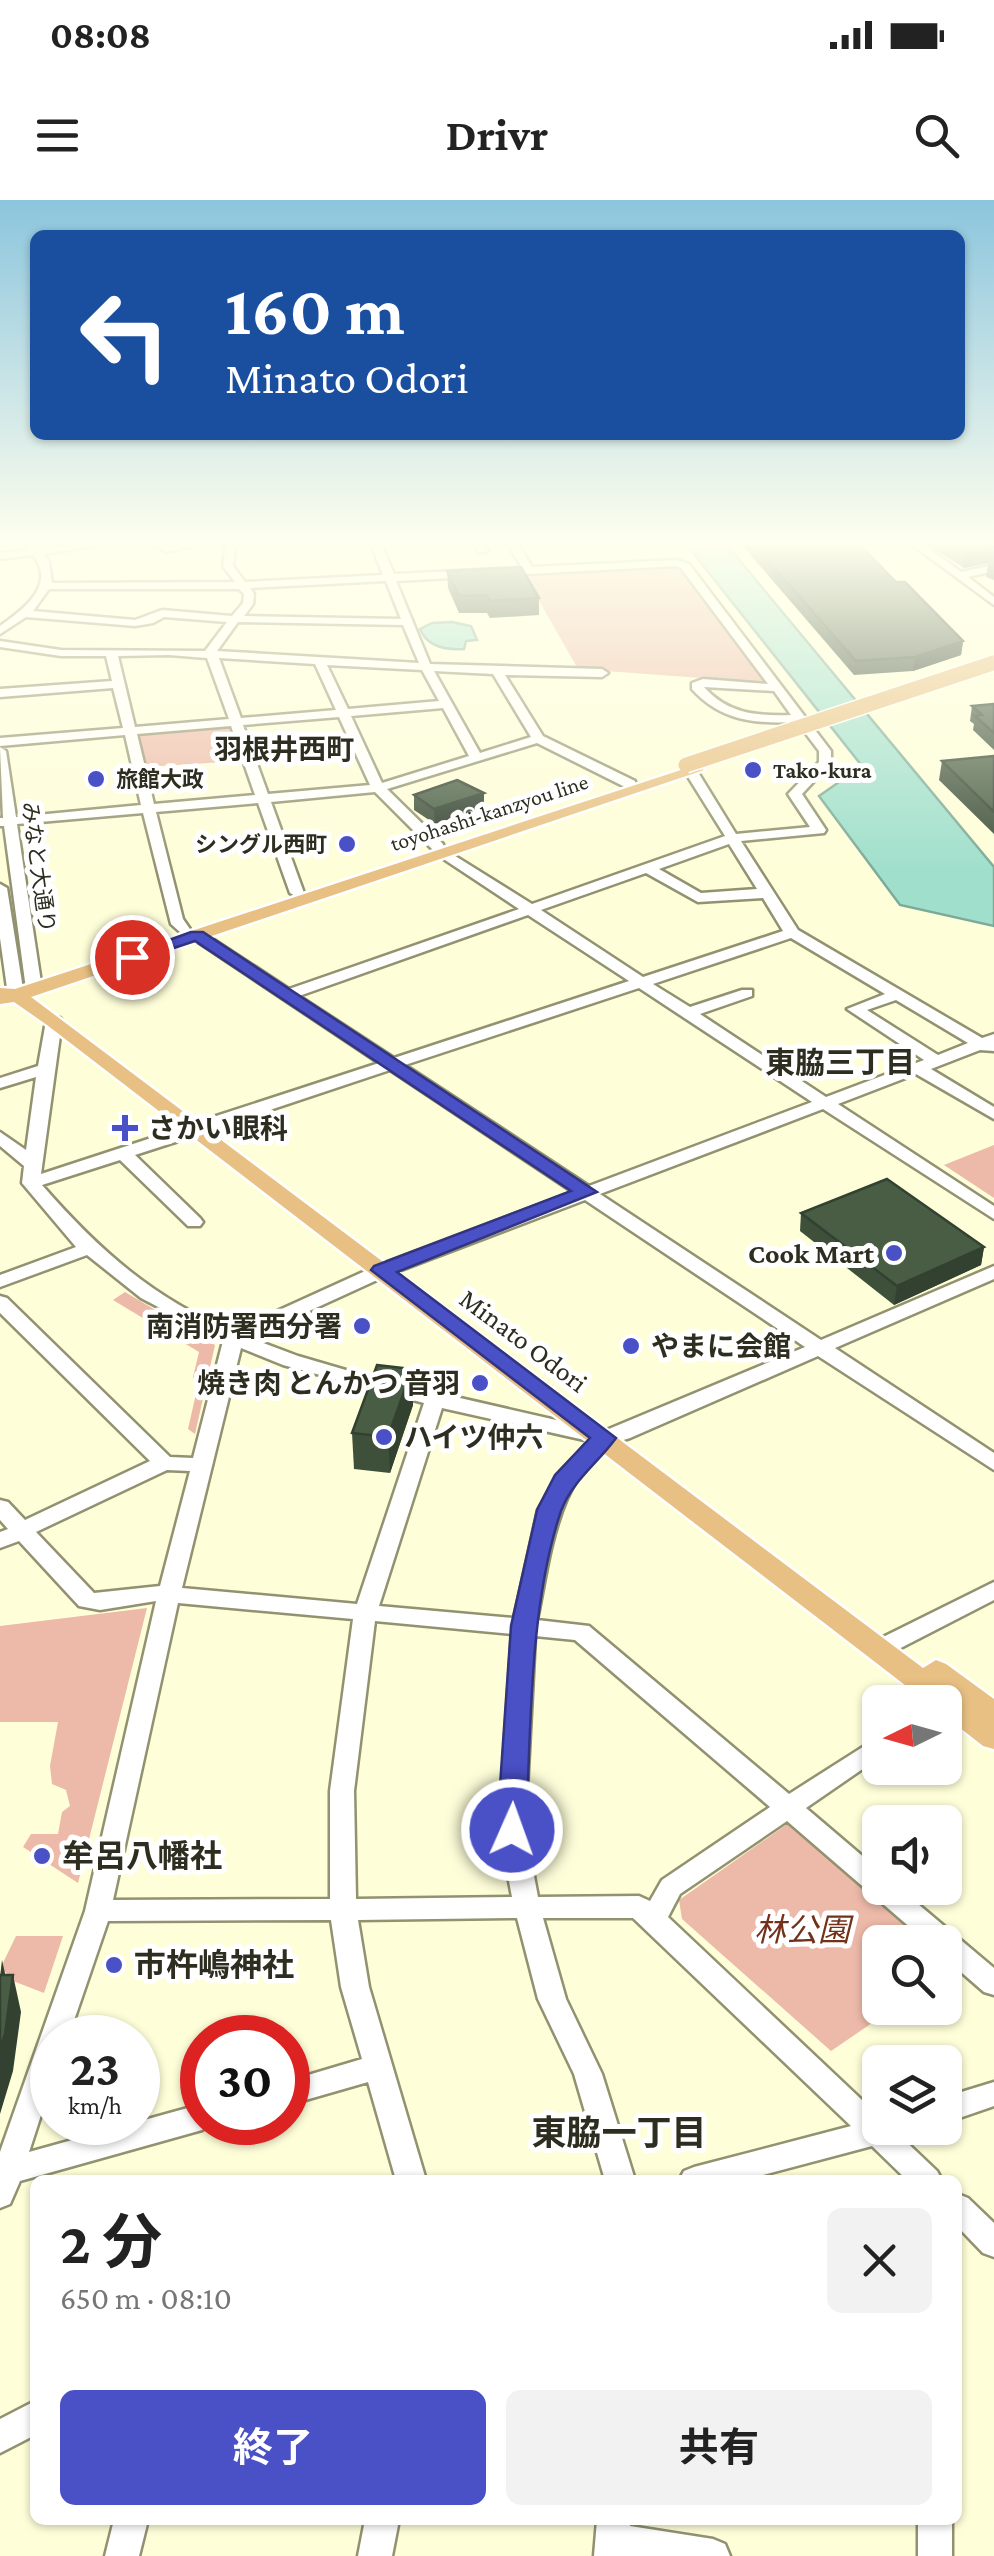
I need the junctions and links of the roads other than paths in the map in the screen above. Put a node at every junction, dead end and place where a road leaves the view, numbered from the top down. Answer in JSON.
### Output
{"nodes":[{"id":1,"x":110,"y":653,"type":"edge"},
{"id":2,"x":159,"y":654,"type":"edge"},
{"id":3,"x":420,"y":654,"type":"edge"},
{"id":4,"x":753,"y":654,"type":"edge"},
{"id":5,"x":213,"y":655,"type":"junction"},
{"id":6,"x":323,"y":661,"type":"junction"},
{"id":7,"x":994,"y":663,"type":"edge"},
{"id":8,"x":426,"y":667,"type":"junction"},
{"id":9,"x":994,"y":671,"type":"edge"},
{"id":10,"x":497,"y":672,"type":"junction"},
{"id":11,"x":602,"y":673,"type":"dead end"},
{"id":12,"x":117,"y":684,"type":"junction"},
{"id":13,"x":780,"y":688,"type":"junction"},
{"id":14,"x":0,"y":693,"type":"edge"},
{"id":15,"x":446,"y":704,"type":"junction"},
{"id":16,"x":344,"y":713,"type":"junction"},
{"id":17,"x":801,"y":718,"type":"junction"},
{"id":18,"x":237,"y":722,"type":"junction"},
{"id":19,"x":128,"y":731,"type":"junction"},
{"id":20,"x":538,"y":739,"type":"junction"},
{"id":21,"x":0,"y":742,"type":"edge"},
{"id":22,"x":0,"y":751,"type":"edge"},
{"id":23,"x":476,"y":758,"type":"junction"},
{"id":24,"x":691,"y":769,"type":"junction"},
{"id":25,"x":630,"y":784,"type":"junction"},
{"id":26,"x":378,"y":788,"type":"junction"},
{"id":27,"x":264,"y":799,"type":"junction"},
{"id":28,"x":151,"y":809,"type":"junction"},
{"id":29,"x":4,"y":815,"type":"edge"},
{"id":30,"x":733,"y":838,"type":"junction"},
{"id":31,"x":441,"y":850,"type":"junction"},
{"id":32,"x":647,"y":868,"type":"junction"},
{"id":33,"x":0,"y":891,"type":"edge"},
{"id":34,"x":297,"y":893,"type":"junction"},
{"id":35,"x":767,"y":893,"type":"junction"},
{"id":36,"x":529,"y":910,"type":"junction"},
{"id":37,"x":191,"y":932,"type":"junction"},
{"id":38,"x":792,"y":933,"type":"junction"},
{"id":39,"x":640,"y":982,"type":"junction"},
{"id":40,"x":12,"y":990,"type":"edge"},
{"id":41,"x":747,"y":993,"type":"dead end"},
{"id":42,"x":287,"y":995,"type":"junction"},
{"id":43,"x":897,"y":995,"type":"junction"},
{"id":44,"x":688,"y":1013,"type":"junction"},
{"id":45,"x":54,"y":1021,"type":"junction"},
{"id":46,"x":990,"y":1045,"type":"edge"},
{"id":47,"x":937,"y":1061,"type":"junction"},
{"id":48,"x":394,"y":1065,"type":"junction"},
{"id":49,"x":918,"y":1068,"type":"junction"},
{"id":50,"x":47,"y":1069,"type":"junction"},
{"id":51,"x":0,"y":1082,"type":"edge"},
{"id":52,"x":827,"y":1103,"type":"junction"},
{"id":53,"x":994,"y":1114,"type":"edge"},
{"id":54,"x":203,"y":1126,"type":"junction"},
{"id":55,"x":0,"y":1138,"type":"edge"},
{"id":56,"x":122,"y":1153,"type":"junction"},
{"id":57,"x":32,"y":1174,"type":"junction"},
{"id":58,"x":586,"y":1192,"type":"junction"},
{"id":59,"x":994,"y":1214,"type":"edge"},
{"id":60,"x":194,"y":1222,"type":"dead end"},
{"id":61,"x":86,"y":1249,"type":"junction"},
{"id":62,"x":390,"y":1268,"type":"junction"},
{"id":63,"x":994,"y":1272,"type":"edge"},
{"id":64,"x":0,"y":1281,"type":"edge"},
{"id":65,"x":0,"y":1302,"type":"edge"},
{"id":66,"x":234,"y":1338,"type":"junction"},
{"id":67,"x":820,"y":1348,"type":"junction"},
{"id":68,"x":435,"y":1399,"type":"junction"},
{"id":69,"x":613,"y":1436,"type":"junction"},
{"id":70,"x":994,"y":1463,"type":"edge"},
{"id":71,"x":164,"y":1464,"type":"junction"},
{"id":72,"x":203,"y":1465,"type":"junction"},
{"id":73,"x":0,"y":1507,"type":"edge"},
{"id":74,"x":22,"y":1531,"type":"junction"},
{"id":75,"x":0,"y":1540,"type":"edge"},
{"id":76,"x":994,"y":1590,"type":"edge"},
{"id":77,"x":170,"y":1594,"type":"junction"},
{"id":78,"x":365,"y":1614,"type":"junction"},
{"id":79,"x":524,"y":1626,"type":"junction"},
{"id":80,"x":888,"y":1645,"type":"junction"},
{"id":81,"x":935,"y":1685,"type":"edge"},
{"id":82,"x":962,"y":1703,"type":"edge"},
{"id":83,"x":962,"y":1709,"type":"edge"},
{"id":84,"x":994,"y":1715,"type":"edge"},
{"id":85,"x":994,"y":1738,"type":"edge"},
{"id":86,"x":862,"y":1758,"type":"edge"},
{"id":87,"x":788,"y":1808,"type":"junction"},
{"id":88,"x":862,"y":1871,"type":"edge"},
{"id":89,"x":902,"y":1905,"type":"edge"},
{"id":90,"x":527,"y":1908,"type":"junction"},
{"id":91,"x":343,"y":1910,"type":"junction"},
{"id":92,"x":98,"y":1911,"type":"junction"},
{"id":93,"x":646,"y":1914,"type":"junction"},
{"id":94,"x":994,"y":1984,"type":"edge"},
{"id":95,"x":61,"y":2015,"type":"edge"},
{"id":96,"x":376,"y":2068,"type":"junction"},
{"id":97,"x":310,"y":2086,"type":"edge"},
{"id":98,"x":994,"y":2094,"type":"edge"},
{"id":99,"x":962,"y":2104,"type":"edge"},
{"id":100,"x":30,"y":2107,"type":"edge"},
{"id":101,"x":862,"y":2109,"type":"edge"},
{"id":102,"x":180,"y":2123,"type":"edge"},
{"id":103,"x":862,"y":2136,"type":"edge"},
{"id":104,"x":898,"y":2145,"type":"edge"},
{"id":105,"x":410,"y":2175,"type":"edge"},
{"id":106,"x":618,"y":2175,"type":"edge"},
{"id":107,"x":713,"y":2175,"type":"edge"},
{"id":108,"x":923,"y":2175,"type":"edge"},
{"id":109,"x":4,"y":2183,"type":"edge"},
{"id":110,"x":962,"y":2212,"type":"edge"},
{"id":111,"x":994,"y":2242,"type":"edge"},
{"id":112,"x":30,"y":2421,"type":"edge"},
{"id":113,"x":0,"y":2436,"type":"edge"},
{"id":114,"x":130,"y":2525,"type":"edge"},
{"id":115,"x":381,"y":2525,"type":"edge"},
{"id":116,"x":935,"y":2525,"type":"edge"},
{"id":117,"x":612,"y":2539,"type":"edge"},
{"id":118,"x":122,"y":2556,"type":"edge"},
{"id":119,"x":375,"y":2556,"type":"edge"},
{"id":120,"x":713,"y":2556,"type":"edge"},
{"id":121,"x":935,"y":2556,"type":"edge"}],
"edges":[{"from":1,"to":12,"type":"street"},
{"from":2,"to":5,"type":"street"},
{"from":3,"to":8,"type":"street"},
{"from":4,"to":13,"type":"street"},
{"from":5,"to":6,"type":"street"},
{"from":5,"to":18,"type":"street"},
{"from":6,"to":8,"type":"street"},
{"from":6,"to":16,"type":"street"},
{"from":7,"to":24,"type":"main road","name":"toyohashi-kanzyou line","bridge":true},
{"from":8,"to":10,"type":"street"},
{"from":8,"to":15,"type":"street"},
{"from":9,"to":24,"type":"main road","name":"toyohashi-kanzyou line"},
{"from":10,"to":11,"type":"street"},
{"from":10,"to":20,"type":"street"},
{"from":12,"to":14,"type":"street"},
{"from":12,"to":19,"type":"street"},
{"from":13,"to":17,"type":"street"},
{"from":13,"to":17,"type":"street"},
{"from":15,"to":16,"type":"street"},
{"from":15,"to":23,"type":"street"},
{"from":16,"to":18,"type":"street"},
{"from":16,"to":26,"type":"street"},
{"from":17,"to":30,"type":"street"},
{"from":18,"to":19,"type":"street"},
{"from":18,"to":27,"type":"street"},
{"from":19,"to":21,"type":"street"},
{"from":19,"to":28,"type":"street"},
{"from":20,"to":23,"type":"street"},
{"from":20,"to":25,"type":"street"},
{"from":22,"to":29,"type":"street","name":"みなと大通り"},
{"from":23,"to":26,"type":"street"},
{"from":24,"to":25,"type":"main road","name":"toyohashi-kanzyou line"},
{"from":24,"to":30,"type":"street"},
{"from":24,"to":31,"type":"main road","name":"toyohashi-kanzyou line"},
{"from":25,"to":31,"type":"main road","name":"toyohashi-kanzyou line"},
{"from":26,"to":27,"type":"street"},
{"from":26,"to":31,"type":"street"},
{"from":27,"to":28,"type":"street"},
{"from":27,"to":34,"type":"street"},
{"from":28,"to":29,"type":"street"},
{"from":28,"to":37,"type":"street"},
{"from":29,"to":40,"type":"street","name":"みなと大通り"},
{"from":30,"to":32,"type":"street"},
{"from":30,"to":35,"type":"street"},
{"from":31,"to":34,"type":"main road","name":"toyohashi-kanzyou line"},
{"from":31,"to":36,"type":"street"},
{"from":31,"to":37,"type":"main road","name":"toyohashi-kanzyou line"},
{"from":32,"to":35,"type":"street"},
{"from":32,"to":36,"type":"street"},
{"from":33,"to":40,"type":"street","name":"みなと大通り"},
{"from":34,"to":37,"type":"main road","name":"toyohashi-kanzyou line"},
{"from":35,"to":38,"type":"street"},
{"from":36,"to":39,"type":"street"},
{"from":36,"to":42,"type":"street"},
{"from":37,"to":40,"type":"main road","name":"toyohashi-kanzyou line"},
{"from":37,"to":42,"type":"street"},
{"from":38,"to":39,"type":"street"},
{"from":38,"to":43,"type":"street"},
{"from":39,"to":44,"type":"street"},
{"from":39,"to":48,"type":"street"},
{"from":40,"to":45,"type":"main road","name":"Minato Odori"},
{"from":40,"to":54,"type":"main road","name":"Minato Odori"},
{"from":41,"to":44,"type":"street"},
{"from":42,"to":48,"type":"street"},
{"from":43,"to":46,"type":"street"},
{"from":43,"to":47,"type":"street"},
{"from":44,"to":52,"type":"street"},
{"from":45,"to":50,"type":"street"},
{"from":45,"to":54,"type":"main road","name":"Minato Odori"},
{"from":46,"to":47,"type":"street"},
{"from":47,"to":49,"type":"street"},
{"from":48,"to":54,"type":"street"},
{"from":48,"to":58,"type":"street"},
{"from":49,"to":52,"type":"street"},
{"from":49,"to":53,"type":"street"},
{"from":50,"to":51,"type":"street"},
{"from":50,"to":57,"type":"street"},
{"from":52,"to":58,"type":"street"},
{"from":52,"to":59,"type":"street"},
{"from":54,"to":56,"type":"street"},
{"from":54,"to":62,"type":"main road","name":"Minato Odori"},
{"from":55,"to":57,"type":"street"},
{"from":56,"to":57,"type":"street"},
{"from":56,"to":60,"type":"street"},
{"from":57,"to":61,"type":"street"},
{"from":58,"to":62,"type":"street"},
{"from":58,"to":67,"type":"street"},
{"from":61,"to":64,"type":"street"},
{"from":61,"to":66,"type":"street"},
{"from":62,"to":66,"type":"street"},
{"from":62,"to":69,"type":"main road","name":"Minato Odori"},
{"from":63,"to":67,"type":"street"},
{"from":65,"to":71,"type":"street"},
{"from":66,"to":68,"type":"street"},
{"from":66,"to":72,"type":"street"},
{"from":67,"to":69,"type":"street"},
{"from":67,"to":70,"type":"street"},
{"from":68,"to":69,"type":"street"},
{"from":68,"to":78,"type":"street"},
{"from":69,"to":79,"type":"street"},
{"from":69,"to":80,"type":"main road","name":"Minato Odori"},
{"from":71,"to":72,"type":"street"},
{"from":71,"to":74,"type":"street"},
{"from":72,"to":77,"type":"street"},
{"from":73,"to":74,"type":"street"},
{"from":74,"to":75,"type":"street"},
{"from":74,"to":77,"type":"street"},
{"from":76,"to":80,"type":"street"},
{"from":77,"to":78,"type":"street"},
{"from":77,"to":92,"type":"street"},
{"from":78,"to":79,"type":"street"},
{"from":78,"to":91,"type":"street"},
{"from":79,"to":87,"type":"street"},
{"from":79,"to":90,"type":"street"},
{"from":80,"to":81,"type":"main road","name":"Minato Odori"},
{"from":82,"to":84,"type":"main road","name":"Minato Odori"},
{"from":83,"to":85,"type":"main road","name":"Minato Odori"},
{"from":86,"to":87,"type":"street"},
{"from":87,"to":88,"type":"street"},
{"from":87,"to":93,"type":"street"},
{"from":89,"to":94,"type":"street"},
{"from":90,"to":91,"type":"street"},
{"from":90,"to":93,"type":"street"},
{"from":90,"to":106,"type":"street"},
{"from":91,"to":92,"type":"street"},
{"from":91,"to":96,"type":"street"},
{"from":92,"to":95,"type":"street"},
{"from":93,"to":101,"type":"street"},
{"from":96,"to":97,"type":"street"},
{"from":96,"to":105,"type":"street"},
{"from":98,"to":99,"type":"street"},
{"from":100,"to":109,"type":"street"},
{"from":102,"to":109,"type":"street"},
{"from":103,"to":107,"type":"street"},
{"from":104,"to":108,"type":"street"},
{"from":110,"to":111,"type":"street"},
{"from":112,"to":113,"type":"street"},
{"from":114,"to":118,"type":"street"},
{"from":115,"to":119,"type":"street"},
{"from":116,"to":121,"type":"street"},
{"from":117,"to":120,"type":"street"}]}
